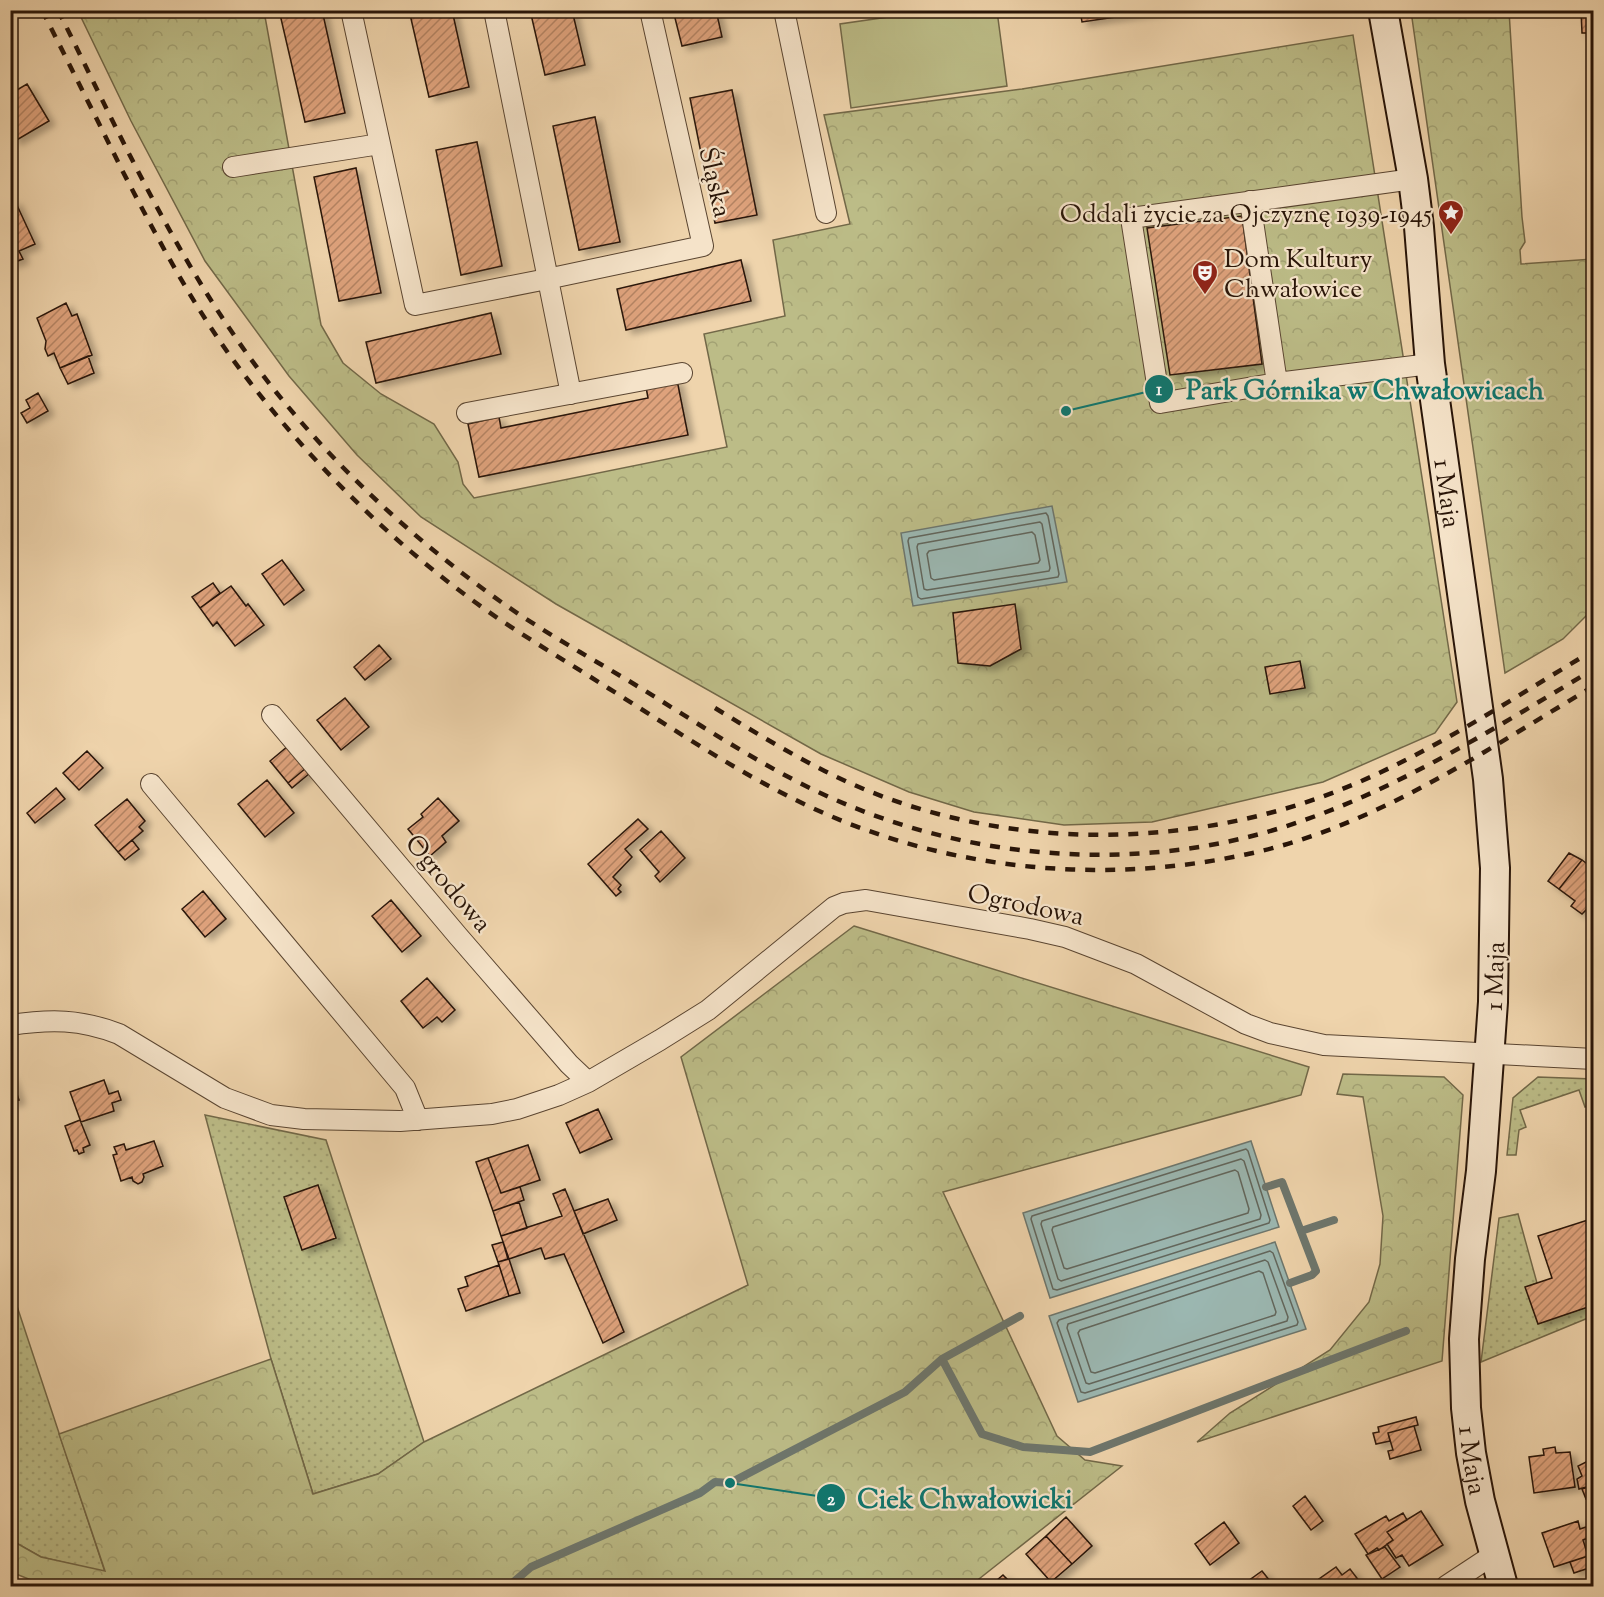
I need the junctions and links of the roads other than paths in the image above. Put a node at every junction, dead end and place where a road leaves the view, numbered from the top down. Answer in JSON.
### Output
{"nodes":[{"id":1,"x":351,"y":10,"type":"edge"},
{"id":2,"x":494,"y":10,"type":"edge"},
{"id":3,"x":650,"y":10,"type":"edge"},
{"id":4,"x":784,"y":10,"type":"edge"},
{"id":5,"x":1383,"y":10,"type":"edge"},
{"id":6,"x":380,"y":144,"type":"junction"},
{"id":7,"x":233,"y":167,"type":"dead end"},
{"id":8,"x":1413,"y":179,"type":"junction"},
{"id":9,"x":1250,"y":201,"type":"junction"},
{"id":10,"x":826,"y":213,"type":"dead end"},
{"id":11,"x":547,"y":279,"type":"junction"},
{"id":12,"x":1430,"y":364,"type":"junction"},
{"id":13,"x":681,"y":373,"type":"dead end"},
{"id":14,"x":1277,"y":383,"type":"junction"},
{"id":15,"x":571,"y":394,"type":"junction"},
{"id":16,"x":467,"y":414,"type":"dead end"},
{"id":17,"x":273,"y":715,"type":"dead end"},
{"id":18,"x":151,"y":784,"type":"dead end"},
{"id":19,"x":10,"y":1025,"type":"edge"},
{"id":20,"x":1490,"y":1054,"type":"junction"},
{"id":21,"x":1593,"y":1059,"type":"edge"},
{"id":22,"x":588,"y":1082,"type":"junction"},
{"id":23,"x":418,"y":1120,"type":"junction"},
{"id":24,"x":1493,"y":1555,"type":"junction"},
{"id":25,"x":1446,"y":1587,"type":"edge"},
{"id":26,"x":1503,"y":1587,"type":"edge"}],
"edges":[{"from":1,"to":6,"type":"street","name":"Śląska"},
{"from":2,"to":11,"type":"street"},
{"from":3,"to":11,"type":"street","name":"Śląska"},
{"from":4,"to":10,"type":"street"},
{"from":5,"to":8,"type":"main road","name":"1 Maja"},
{"from":6,"to":7,"type":"street"},
{"from":6,"to":11,"type":"street","name":"Śląska"},
{"from":8,"to":9,"type":"street"},
{"from":8,"to":12,"type":"main road","name":"1 Maja"},
{"from":9,"to":14,"type":"street"},
{"from":9,"to":14,"type":"street"},
{"from":11,"to":15,"type":"street"},
{"from":12,"to":14,"type":"street"},
{"from":12,"to":20,"type":"main road","name":"1 Maja"},
{"from":13,"to":15,"type":"street"},
{"from":15,"to":16,"type":"street"},
{"from":17,"to":22,"type":"street","name":"Ogrodowa"},
{"from":18,"to":23,"type":"street"},
{"from":19,"to":23,"type":"street","name":"Ogrodowa"},
{"from":20,"to":21,"type":"street","name":"Ogrodowa"},
{"from":20,"to":22,"type":"street","name":"Ogrodowa"},
{"from":20,"to":24,"type":"main road","name":"1 Maja"},
{"from":22,"to":23,"type":"street","name":"Ogrodowa"},
{"from":24,"to":25,"type":"street"},
{"from":24,"to":26,"type":"main road","name":"1 Maja"}]}
